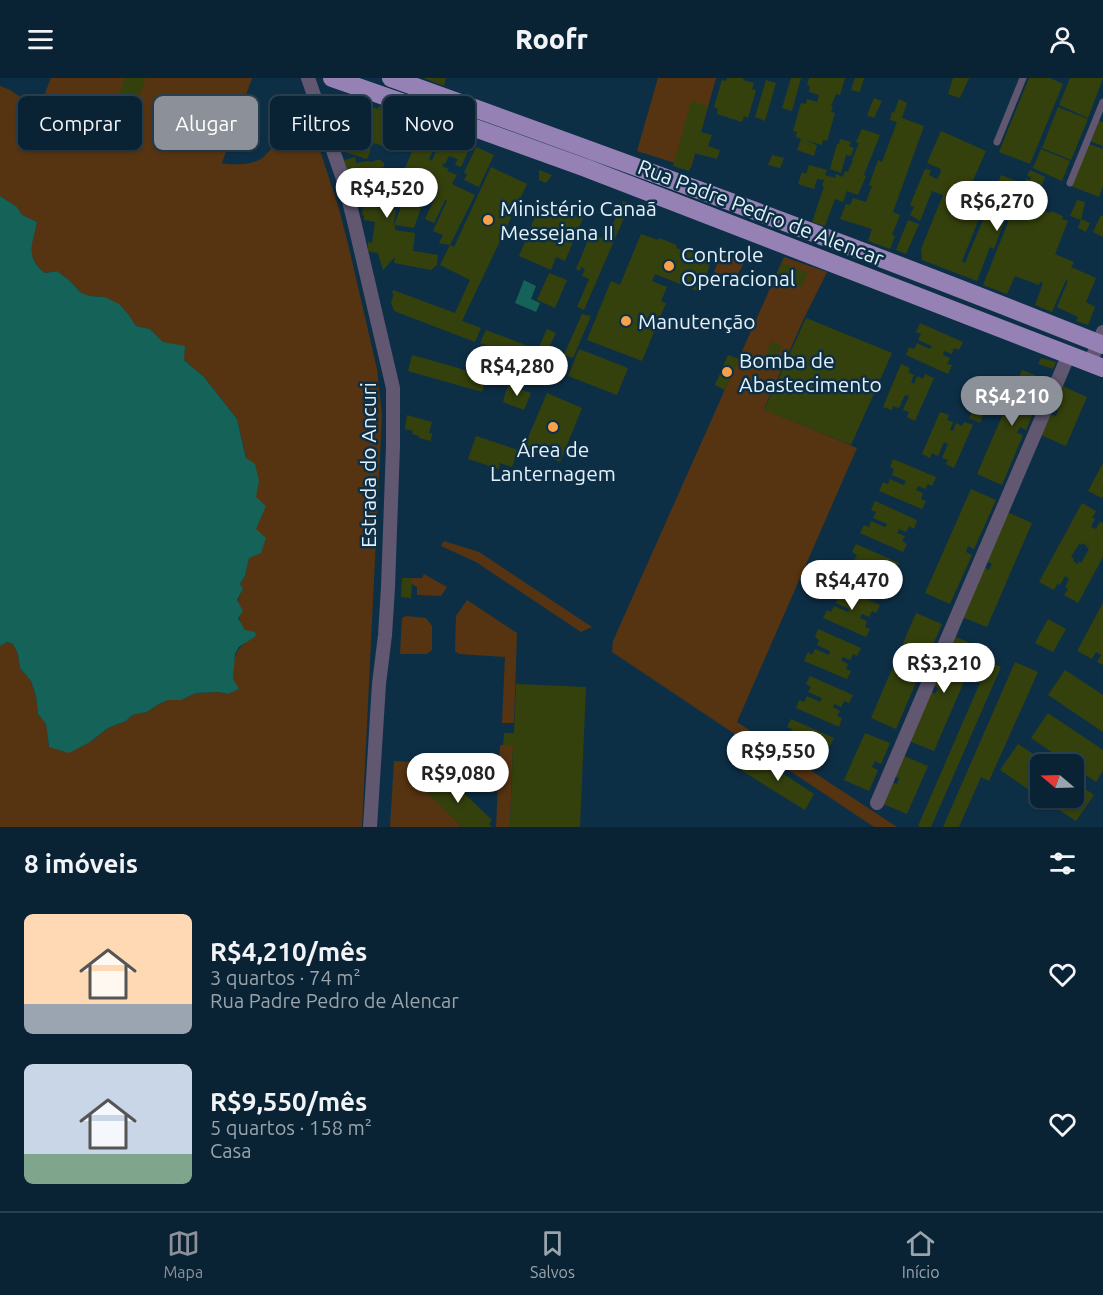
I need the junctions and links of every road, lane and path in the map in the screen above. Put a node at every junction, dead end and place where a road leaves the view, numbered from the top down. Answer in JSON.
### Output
{"nodes":[{"id":1,"x":308,"y":78,"type":"edge"},
{"id":2,"x":333,"y":78,"type":"edge"},
{"id":3,"x":391,"y":78,"type":"edge"},
{"id":4,"x":1023,"y":78,"type":"edge"},
{"id":5,"x":1103,"y":102,"type":"edge"},
{"id":6,"x":997,"y":142,"type":"dead end"},
{"id":7,"x":1070,"y":183,"type":"dead end"},
{"id":8,"x":762,"y":214,"type":"junction"},
{"id":9,"x":754,"y":233,"type":"junction"},
{"id":10,"x":1101,"y":340,"type":"edge"},
{"id":11,"x":1069,"y":354,"type":"junction"},
{"id":12,"x":1097,"y":365,"type":"edge"},
{"id":13,"x":877,"y":802,"type":"dead end"},
{"id":14,"x":370,"y":827,"type":"edge"}],
"edges":[{"from":1,"to":14,"type":"street","name":"Estrada do Ancuri"},
{"from":2,"to":9,"type":"main road","name":"Rua Padre Pedro de Alencar"},
{"from":3,"to":8,"type":"main road","name":"Rua Padre Pedro de Alencar"},
{"from":4,"to":6,"type":"lane"},
{"from":5,"to":7,"type":"lane"},
{"from":8,"to":9,"type":"main road"},
{"from":8,"to":10,"type":"main road","name":"Rua Padre Pedro de Alencar"},
{"from":9,"to":11,"type":"main road","name":"Rua Padre Pedro de Alencar"},
{"from":10,"to":12,"type":"street"},
{"from":11,"to":12,"type":"main road","name":"Rua Padre Pedro de Alencar"},
{"from":11,"to":13,"type":"street"}]}
